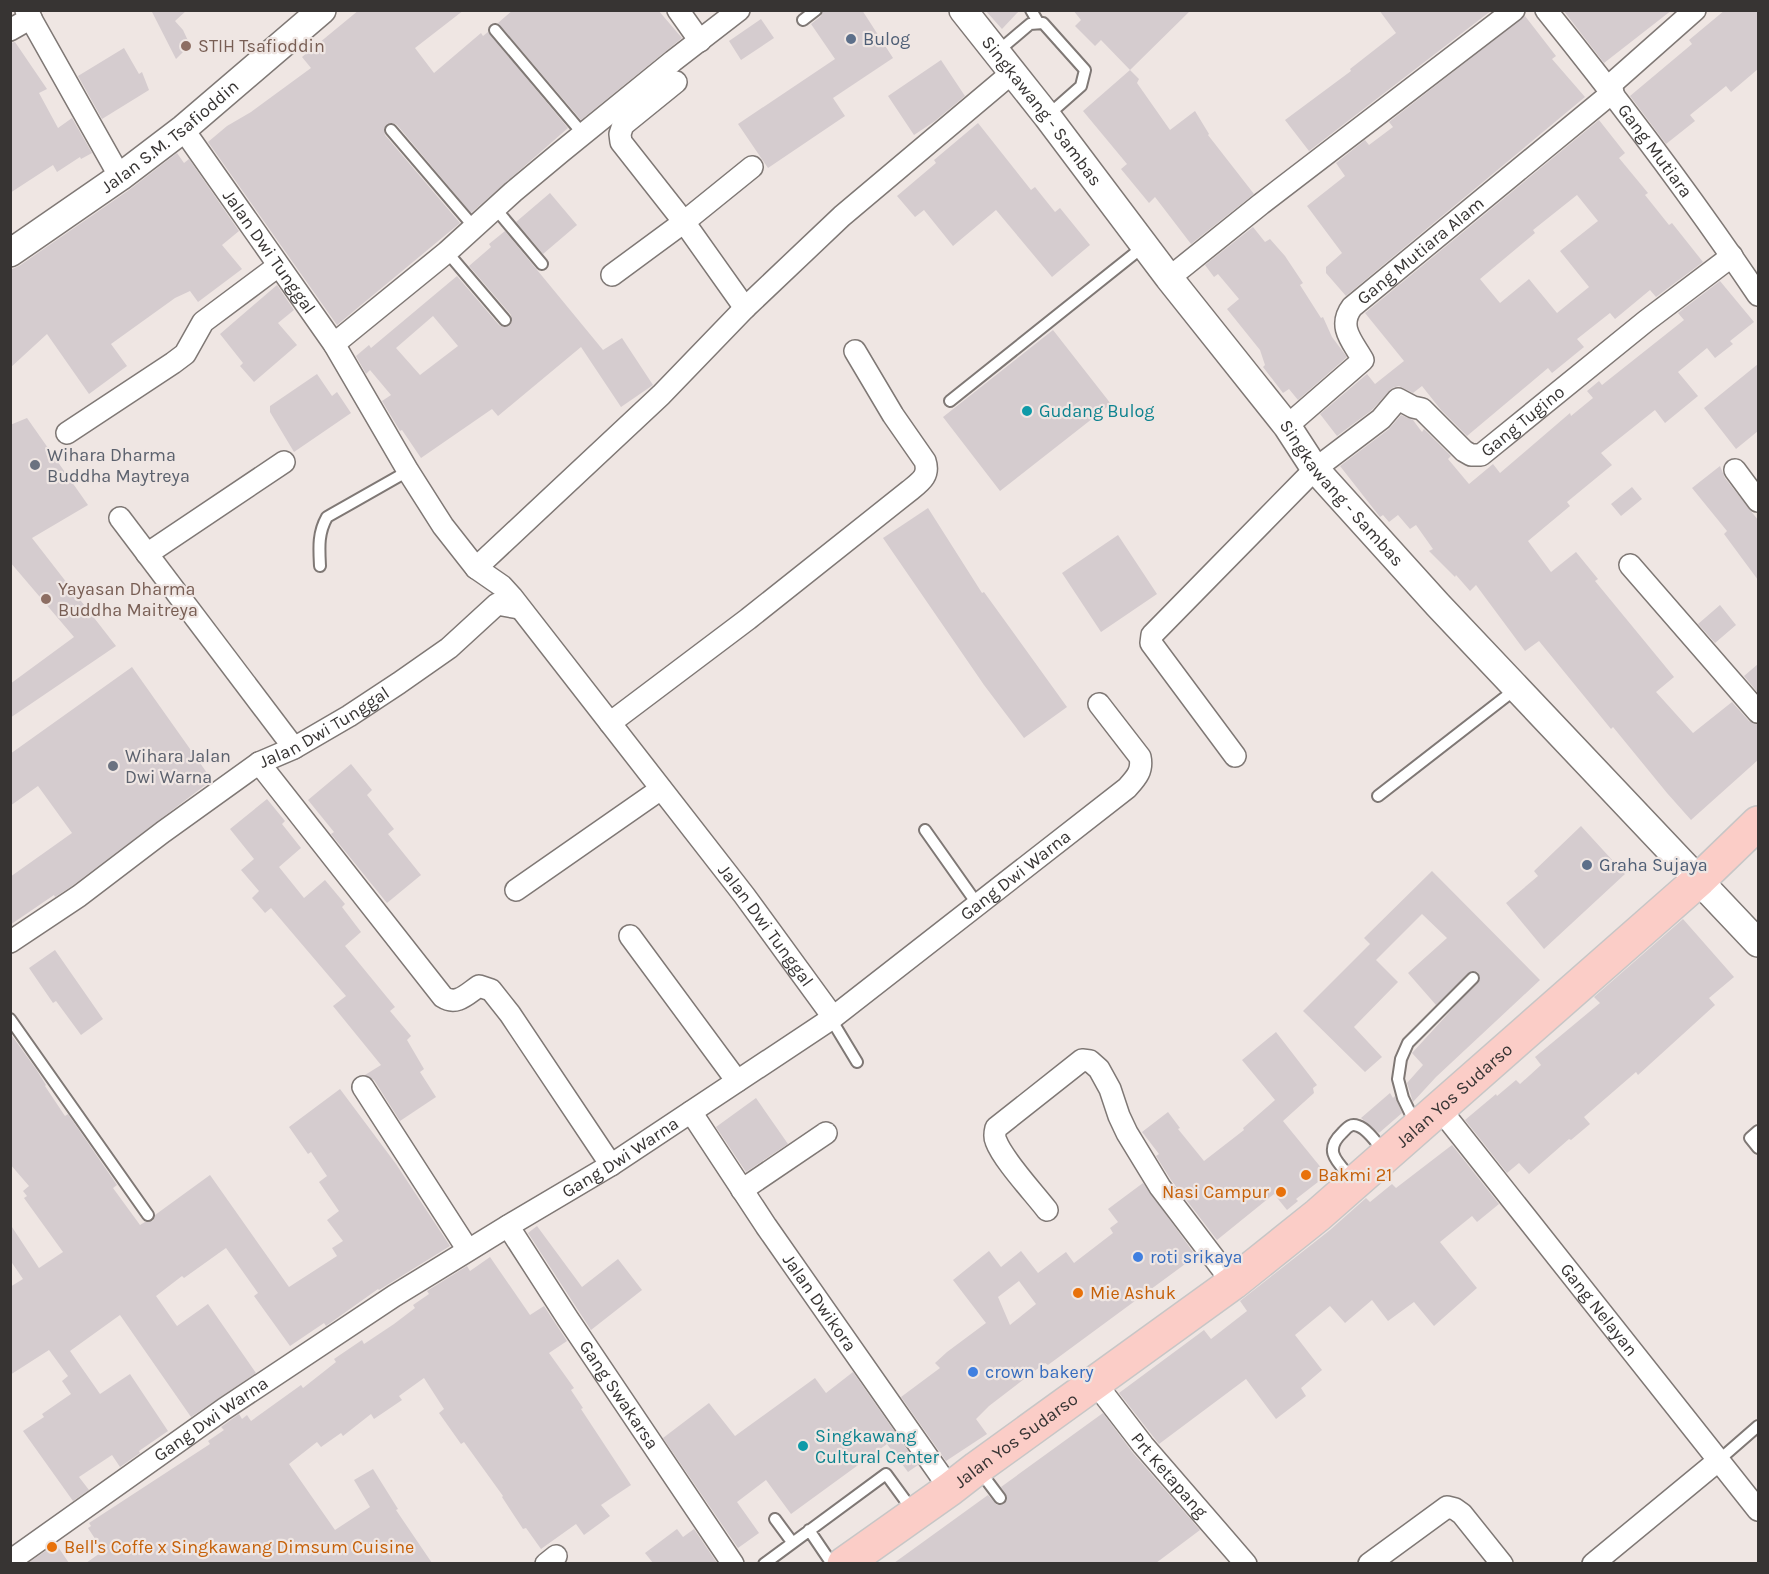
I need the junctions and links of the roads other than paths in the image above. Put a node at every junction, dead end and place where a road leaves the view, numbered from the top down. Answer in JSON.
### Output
{"nodes":[{"id":1,"x":322,"y":10,"type":"edge"},
{"id":2,"x":678,"y":10,"type":"edge"},
{"id":3,"x":739,"y":10,"type":"edge"},
{"id":4,"x":816,"y":10,"type":"edge"},
{"id":5,"x":963,"y":10,"type":"edge"},
{"id":6,"x":1031,"y":10,"type":"edge"},
{"id":7,"x":1514,"y":10,"type":"edge"},
{"id":8,"x":1546,"y":10,"type":"edge"},
{"id":9,"x":1695,"y":10,"type":"edge"},
{"id":10,"x":29,"y":14,"type":"edge"},
{"id":11,"x":803,"y":20,"type":"dead end"},
{"id":12,"x":1038,"y":22,"type":"junction"},
{"id":13,"x":10,"y":30,"type":"edge"},
{"id":14,"x":495,"y":30,"type":"dead end"},
{"id":15,"x":700,"y":41,"type":"junction"},
{"id":16,"x":1005,"y":62,"type":"junction"},
{"id":17,"x":676,"y":82,"type":"dead end"},
{"id":18,"x":1610,"y":90,"type":"junction"},
{"id":19,"x":1047,"y":116,"type":"junction"},
{"id":20,"x":183,"y":129,"type":"junction"},
{"id":21,"x":391,"y":130,"type":"dead end"},
{"id":22,"x":583,"y":134,"type":"junction"},
{"id":23,"x":752,"y":167,"type":"dead end"},
{"id":24,"x":120,"y":177,"type":"junction"},
{"id":25,"x":495,"y":208,"type":"junction"},
{"id":26,"x":684,"y":222,"type":"junction"},
{"id":27,"x":474,"y":227,"type":"junction"},
{"id":28,"x":1146,"y":245,"type":"junction"},
{"id":29,"x":447,"y":252,"type":"junction"},
{"id":30,"x":10,"y":253,"type":"edge"},
{"id":31,"x":1732,"y":256,"type":"junction"},
{"id":32,"x":542,"y":264,"type":"dead end"},
{"id":33,"x":278,"y":266,"type":"junction"},
{"id":34,"x":612,"y":275,"type":"dead end"},
{"id":35,"x":1168,"y":278,"type":"junction"},
{"id":36,"x":1756,"y":286,"type":"edge"},
{"id":37,"x":745,"y":308,"type":"junction"},
{"id":38,"x":505,"y":320,"type":"dead end"},
{"id":39,"x":334,"y":344,"type":"junction"},
{"id":40,"x":855,"y":351,"type":"dead end"},
{"id":41,"x":950,"y":402,"type":"dead end"},
{"id":42,"x":1287,"y":426,"type":"junction"},
{"id":43,"x":67,"y":433,"type":"dead end"},
{"id":44,"x":284,"y":462,"type":"dead end"},
{"id":45,"x":1315,"y":469,"type":"junction"},
{"id":46,"x":1735,"y":470,"type":"dead end"},
{"id":47,"x":408,"y":471,"type":"junction"},
{"id":48,"x":1758,"y":501,"type":"edge"},
{"id":49,"x":120,"y":518,"type":"dead end"},
{"id":50,"x":147,"y":554,"type":"junction"},
{"id":51,"x":1630,"y":565,"type":"dead end"},
{"id":52,"x":320,"y":566,"type":"dead end"},
{"id":53,"x":479,"y":570,"type":"junction"},
{"id":54,"x":497,"y":604,"type":"junction"},
{"id":55,"x":519,"y":608,"type":"junction"},
{"id":56,"x":1516,"y":688,"type":"junction"},
{"id":57,"x":1099,"y":704,"type":"dead end"},
{"id":58,"x":1758,"y":712,"type":"edge"},
{"id":59,"x":610,"y":723,"type":"junction"},
{"id":60,"x":294,"y":748,"type":"junction"},
{"id":61,"x":1234,"y":756,"type":"dead end"},
{"id":62,"x":259,"y":763,"type":"junction"},
{"id":63,"x":661,"y":789,"type":"junction"},
{"id":64,"x":1378,"y":796,"type":"dead end"},
{"id":65,"x":1758,"y":823,"type":"edge"},
{"id":66,"x":925,"y":830,"type":"dead end"},
{"id":67,"x":1700,"y":879,"type":"junction"},
{"id":68,"x":516,"y":890,"type":"dead end"},
{"id":69,"x":978,"y":905,"type":"junction"},
{"id":70,"x":630,"y":936,"type":"dead end"},
{"id":71,"x":10,"y":942,"type":"edge"},
{"id":72,"x":1758,"y":943,"type":"edge"},
{"id":73,"x":1473,"y":978,"type":"dead end"},
{"id":74,"x":832,"y":1018,"type":"junction"},
{"id":75,"x":10,"y":1019,"type":"edge"},
{"id":76,"x":857,"y":1062,"type":"dead end"},
{"id":77,"x":738,"y":1081,"type":"junction"},
{"id":78,"x":363,"y":1087,"type":"dead end"},
{"id":79,"x":691,"y":1112,"type":"junction"},
{"id":80,"x":1429,"y":1119,"type":"junction"},
{"id":81,"x":1758,"y":1131,"type":"edge"},
{"id":82,"x":826,"y":1133,"type":"dead end"},
{"id":83,"x":1758,"y":1148,"type":"edge"},
{"id":84,"x":1388,"y":1155,"type":"junction"},
{"id":85,"x":611,"y":1166,"type":"junction"},
{"id":86,"x":1355,"y":1184,"type":"junction"},
{"id":87,"x":742,"y":1190,"type":"junction"},
{"id":88,"x":1047,"y":1210,"type":"dead end"},
{"id":89,"x":148,"y":1215,"type":"dead end"},
{"id":90,"x":508,"y":1226,"type":"junction"},
{"id":91,"x":468,"y":1250,"type":"junction"},
{"id":92,"x":1233,"y":1283,"type":"junction"},
{"id":93,"x":1096,"y":1384,"type":"junction"},
{"id":94,"x":1758,"y":1426,"type":"edge"},
{"id":95,"x":1719,"y":1460,"type":"junction"},
{"id":96,"x":977,"y":1468,"type":"junction"},
{"id":97,"x":950,"y":1489,"type":"junction"},
{"id":98,"x":1000,"y":1498,"type":"dead end"},
{"id":99,"x":1758,"y":1510,"type":"edge"},
{"id":100,"x":915,"y":1514,"type":"junction"},
{"id":101,"x":775,"y":1519,"type":"dead end"},
{"id":102,"x":809,"y":1530,"type":"junction"},
{"id":103,"x":792,"y":1542,"type":"junction"},
{"id":104,"x":10,"y":1561,"type":"edge"},
{"id":105,"x":734,"y":1563,"type":"edge"},
{"id":106,"x":764,"y":1563,"type":"edge"},
{"id":107,"x":832,"y":1563,"type":"edge"},
{"id":108,"x":843,"y":1563,"type":"edge"},
{"id":109,"x":1246,"y":1563,"type":"edge"},
{"id":110,"x":1369,"y":1563,"type":"edge"},
{"id":111,"x":1502,"y":1563,"type":"edge"},
{"id":112,"x":1593,"y":1563,"type":"edge"}],
"edges":[{"from":1,"to":20,"type":"street","name":"Jalan S.M. Tsafioddin"},
{"from":2,"to":15,"type":"street"},
{"from":3,"to":15,"type":"street"},
{"from":4,"to":11,"type":"lane"},
{"from":5,"to":16,"type":"street","name":"Singkawang - Sambas"},
{"from":6,"to":12,"type":"lane"},
{"from":7,"to":35,"type":"street"},
{"from":8,"to":18,"type":"street","name":"Gang Mutiara"},
{"from":9,"to":18,"type":"street"},
{"from":10,"to":13,"type":"street"},
{"from":10,"to":24,"type":"street"},
{"from":12,"to":16,"type":"lane"},
{"from":12,"to":19,"type":"lane"},
{"from":14,"to":22,"type":"lane"},
{"from":15,"to":22,"type":"street"},
{"from":16,"to":19,"type":"street","name":"Singkawang - Sambas"},
{"from":16,"to":37,"type":"street"},
{"from":17,"to":26,"type":"street"},
{"from":18,"to":31,"type":"street","name":"Gang Mutiara"},
{"from":18,"to":42,"type":"street","name":"Gang Mutiara Alam"},
{"from":19,"to":28,"type":"street","name":"Singkawang - Sambas"},
{"from":20,"to":24,"type":"street","name":"Jalan S.M. Tsafioddin"},
{"from":20,"to":33,"type":"street","name":"Jalan Dwi Tunggal"},
{"from":21,"to":27,"type":"lane"},
{"from":22,"to":25,"type":"street"},
{"from":23,"to":26,"type":"street"},
{"from":24,"to":30,"type":"street","name":"Jalan S.M. Tsafioddin"},
{"from":25,"to":27,"type":"street"},
{"from":25,"to":32,"type":"lane"},
{"from":26,"to":34,"type":"street"},
{"from":26,"to":37,"type":"street"},
{"from":27,"to":29,"type":"street"},
{"from":28,"to":35,"type":"street","name":"Singkawang - Sambas"},
{"from":28,"to":41,"type":"lane"},
{"from":29,"to":38,"type":"lane"},
{"from":29,"to":39,"type":"street"},
{"from":31,"to":36,"type":"street","name":"Gang Mutiara"},
{"from":31,"to":45,"type":"street","name":"Gang Tugino"},
{"from":33,"to":39,"type":"street","name":"Jalan Dwi Tunggal"},
{"from":33,"to":43,"type":"street"},
{"from":35,"to":42,"type":"street","name":"Singkawang - Sambas"},
{"from":37,"to":53,"type":"street"},
{"from":39,"to":47,"type":"street","name":"Jalan Dwi Tunggal"},
{"from":40,"to":59,"type":"street"},
{"from":42,"to":45,"type":"street","name":"Singkawang - Sambas"},
{"from":44,"to":50,"type":"street"},
{"from":45,"to":56,"type":"street","name":"Singkawang - Sambas"},
{"from":45,"to":61,"type":"street"},
{"from":46,"to":48,"type":"street"},
{"from":47,"to":52,"type":"lane"},
{"from":47,"to":53,"type":"street","name":"Jalan Dwi Tunggal"},
{"from":49,"to":50,"type":"street"},
{"from":50,"to":60,"type":"street"},
{"from":51,"to":58,"type":"street"},
{"from":53,"to":54,"type":"street"},
{"from":53,"to":55,"type":"street","name":"Jalan Dwi Tunggal"},
{"from":54,"to":55,"type":"street"},
{"from":54,"to":60,"type":"street","name":"Jalan Dwi Tunggal"},
{"from":55,"to":59,"type":"street","name":"Jalan Dwi Tunggal"},
{"from":56,"to":64,"type":"lane"},
{"from":56,"to":67,"type":"street","name":"Singkawang - Sambas"},
{"from":57,"to":69,"type":"street","name":"Gang Dwi Warna"},
{"from":59,"to":63,"type":"street","name":"Jalan Dwi Tunggal"},
{"from":60,"to":62,"type":"street","name":"Jalan Dwi Tunggal"},
{"from":62,"to":71,"type":"street","name":"Jalan Dwi Tunggal"},
{"from":62,"to":85,"type":"street"},
{"from":63,"to":68,"type":"street"},
{"from":63,"to":74,"type":"street","name":"Jalan Dwi Tunggal"},
{"from":65,"to":67,"type":"main road","name":"Jalan Yos Sudarso"},
{"from":66,"to":69,"type":"lane"},
{"from":67,"to":72,"type":"street","name":"Singkawang - Sambas"},
{"from":67,"to":80,"type":"main road","name":"Jalan Yos Sudarso"},
{"from":69,"to":74,"type":"street","name":"Gang Dwi Warna"},
{"from":70,"to":77,"type":"street"},
{"from":73,"to":80,"type":"lane"},
{"from":74,"to":76,"type":"lane"},
{"from":74,"to":77,"type":"street","name":"Gang Dwi Warna"},
{"from":75,"to":89,"type":"lane"},
{"from":77,"to":79,"type":"street","name":"Gang Dwi Warna"},
{"from":78,"to":91,"type":"street"},
{"from":79,"to":85,"type":"street","name":"Gang Dwi Warna"},
{"from":79,"to":87,"type":"street","name":"Jalan Dwikora"},
{"from":80,"to":84,"type":"main road","name":"Jalan Yos Sudarso"},
{"from":80,"to":95,"type":"street","name":"Gang Nelayan"},
{"from":81,"to":83,"type":"lane"},
{"from":82,"to":87,"type":"street"},
{"from":84,"to":86,"type":"main road","name":"Jalan Yos Sudarso"},
{"from":84,"to":86,"type":"lane"},
{"from":85,"to":90,"type":"street","name":"Gang Dwi Warna"},
{"from":86,"to":92,"type":"main road","name":"Jalan Yos Sudarso"},
{"from":87,"to":97,"type":"street","name":"Jalan Dwikora"},
{"from":88,"to":92,"type":"street"},
{"from":90,"to":91,"type":"street","name":"Gang Dwi Warna"},
{"from":90,"to":105,"type":"street","name":"Gang Swakarsa"},
{"from":91,"to":104,"type":"street","name":"Gang Dwi Warna"},
{"from":92,"to":93,"type":"main road","name":"Jalan Yos Sudarso"},
{"from":93,"to":96,"type":"main road","name":"Jalan Yos Sudarso"},
{"from":93,"to":109,"type":"street","name":"Prt Ketapang"},
{"from":94,"to":95,"type":"lane"},
{"from":95,"to":99,"type":"street","name":"Gang Nelayan"},
{"from":95,"to":112,"type":"street"},
{"from":96,"to":97,"type":"main road","name":"Jalan Yos Sudarso"},
{"from":96,"to":98,"type":"lane"},
{"from":97,"to":100,"type":"main road","name":"Jalan Yos Sudarso"},
{"from":100,"to":102,"type":"lane"},
{"from":100,"to":108,"type":"main road","name":"Jalan Yos Sudarso"},
{"from":101,"to":103,"type":"lane"},
{"from":102,"to":103,"type":"lane"},
{"from":102,"to":107,"type":"lane"},
{"from":103,"to":106,"type":"lane"},
{"from":110,"to":111,"type":"street"}]}
